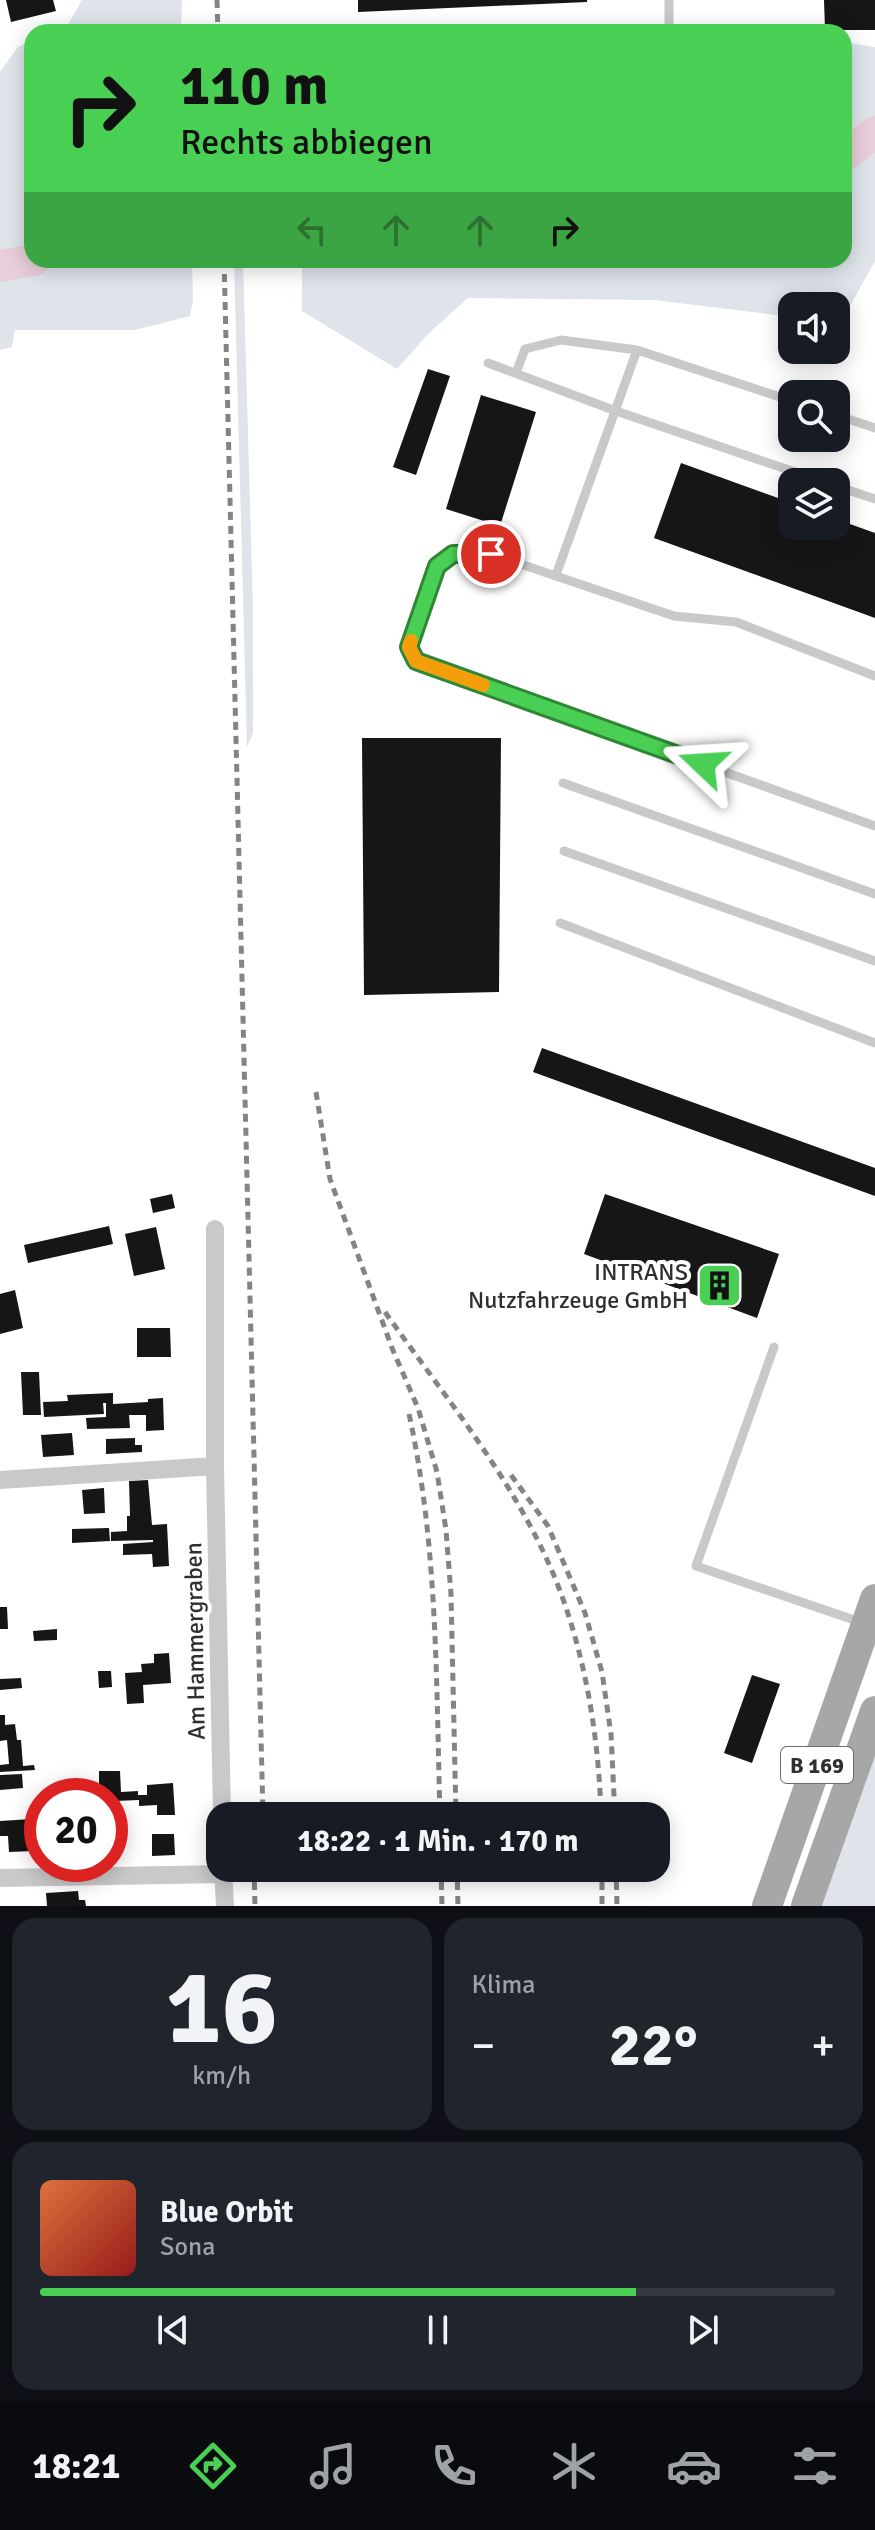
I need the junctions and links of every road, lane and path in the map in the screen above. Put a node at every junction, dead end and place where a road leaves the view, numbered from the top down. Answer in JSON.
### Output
{"nodes":[{"id":1,"x":669,"y":0,"type":"edge"},
{"id":2,"x":669,"y":23,"type":"dead end"},
{"id":3,"x":637,"y":350,"type":"junction"},
{"id":4,"x":488,"y":363,"type":"dead end"},
{"id":5,"x":516,"y":373,"type":"junction"},
{"id":6,"x":778,"y":396,"type":"edge"},
{"id":7,"x":616,"y":411,"type":"junction"},
{"id":8,"x":850,"y":420,"type":"edge"},
{"id":9,"x":875,"y":428,"type":"edge"},
{"id":10,"x":783,"y":468,"type":"edge"},
{"id":11,"x":850,"y":491,"type":"edge"},
{"id":12,"x":875,"y":499,"type":"edge"},
{"id":13,"x":556,"y":575,"type":"junction"},
{"id":14,"x":875,"y":676,"type":"edge"},
{"id":15,"x":563,"y":783,"type":"dead end"},
{"id":16,"x":875,"y":826,"type":"edge"},
{"id":17,"x":564,"y":851,"type":"dead end"},
{"id":18,"x":875,"y":894,"type":"edge"},
{"id":19,"x":560,"y":923,"type":"dead end"},
{"id":20,"x":875,"y":961,"type":"edge"},
{"id":21,"x":875,"y":1043,"type":"edge"},
{"id":22,"x":215,"y":1229,"type":"dead end"},
{"id":23,"x":774,"y":1347,"type":"dead end"},
{"id":24,"x":215,"y":1466,"type":"junction"},
{"id":25,"x":0,"y":1480,"type":"edge"},
{"id":26,"x":872,"y":1616,"type":"edge"},
{"id":27,"x":875,"y":1711,"type":"edge"},
{"id":28,"x":222,"y":1802,"type":"edge"},
{"id":29,"x":206,"y":1872,"type":"edge"},
{"id":30,"x":0,"y":1878,"type":"edge"},
{"id":31,"x":224,"y":1882,"type":"edge"},
{"id":32,"x":225,"y":1906,"type":"edge"},
{"id":33,"x":767,"y":1906,"type":"edge"},
{"id":34,"x":806,"y":1906,"type":"edge"}],
"edges":[{"from":1,"to":2,"type":"lane"},
{"from":3,"to":5,"type":"lane"},
{"from":3,"to":6,"type":"lane"},
{"from":3,"to":7,"type":"lane"},
{"from":4,"to":5,"type":"lane"},
{"from":5,"to":7,"type":"lane"},
{"from":7,"to":10,"type":"lane"},
{"from":7,"to":13,"type":"lane"},
{"from":8,"to":9,"type":"lane"},
{"from":11,"to":12,"type":"lane"},
{"from":13,"to":14,"type":"lane"},
{"from":13,"to":16,"type":"lane"},
{"from":15,"to":18,"type":"lane"},
{"from":17,"to":20,"type":"lane"},
{"from":19,"to":21,"type":"lane"},
{"from":22,"to":24,"type":"street","name":"Am Hammergraben"},
{"from":23,"to":26,"type":"lane"},
{"from":24,"to":25,"type":"street"},
{"from":24,"to":28,"type":"street","name":"Am Hammergraben"},
{"from":26,"to":33,"type":"main road","number":"B 169"},
{"from":27,"to":34,"type":"main road","number":"B 169"},
{"from":29,"to":30,"type":"street"},
{"from":31,"to":32,"type":"street"}]}
